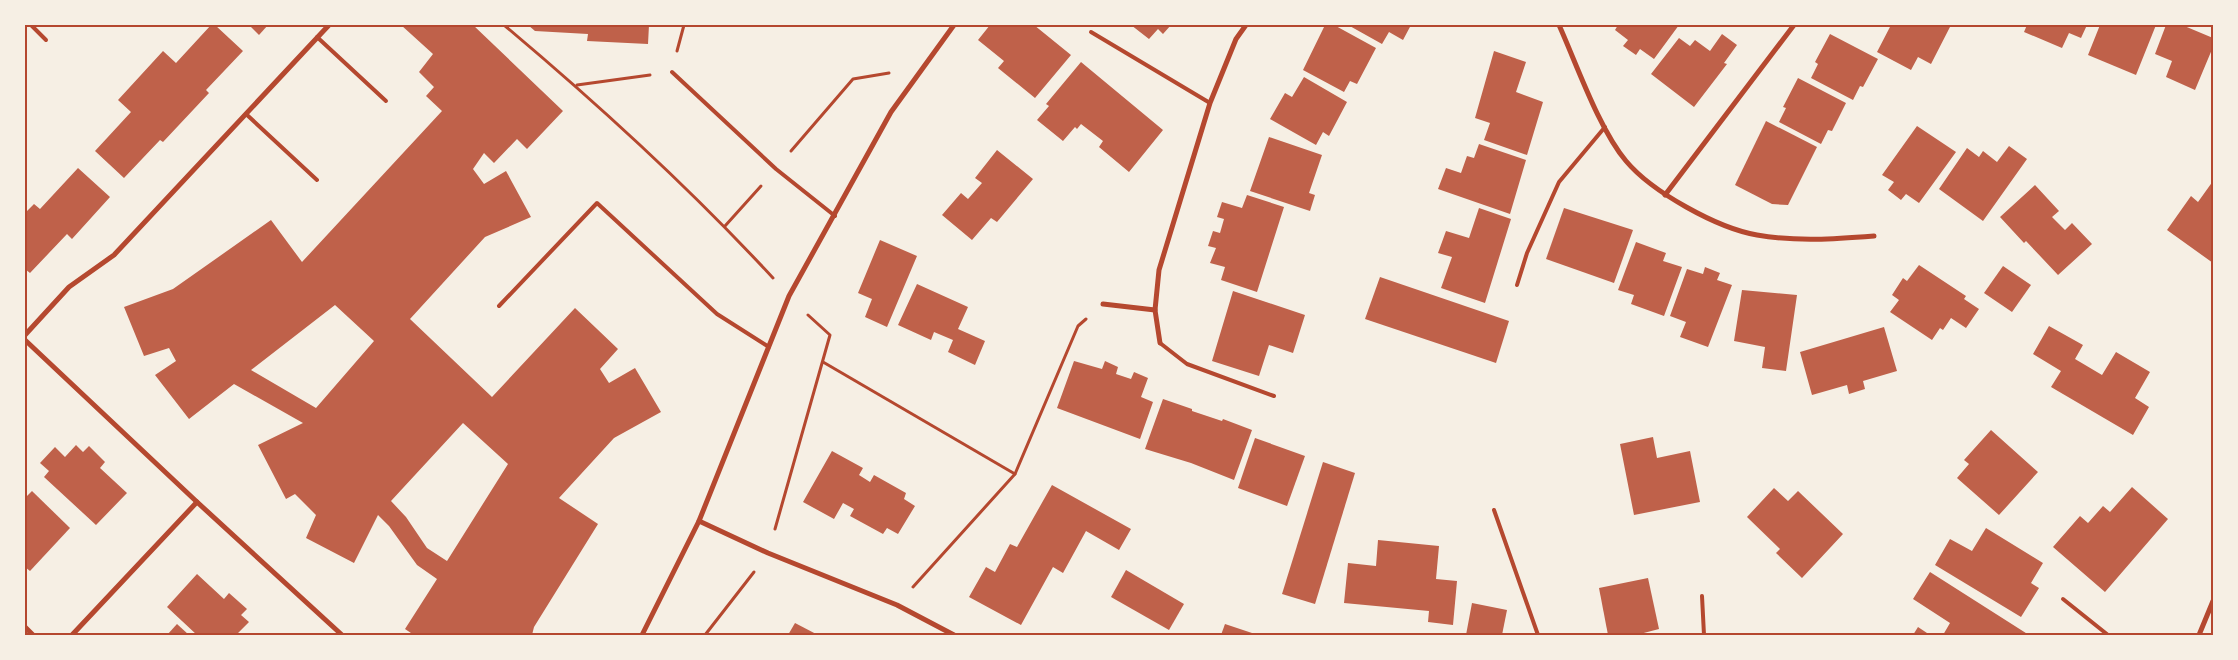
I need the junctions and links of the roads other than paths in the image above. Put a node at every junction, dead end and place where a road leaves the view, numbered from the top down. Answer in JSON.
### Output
{"nodes":[{"id":1,"x":31,"y":25,"type":"edge"},
{"id":2,"x":329,"y":25,"type":"edge"},
{"id":3,"x":954,"y":25,"type":"edge"},
{"id":4,"x":1246,"y":25,"type":"edge"},
{"id":5,"x":1559,"y":25,"type":"edge"},
{"id":6,"x":1794,"y":25,"type":"edge"},
{"id":7,"x":1091,"y":32,"type":"dead end"},
{"id":8,"x":317,"y":38,"type":"junction"},
{"id":9,"x":46,"y":40,"type":"dead end"},
{"id":10,"x":672,"y":72,"type":"road end"},
{"id":11,"x":386,"y":101,"type":"dead end"},
{"id":12,"x":1210,"y":103,"type":"junction"},
{"id":13,"x":246,"y":114,"type":"junction"},
{"id":14,"x":1605,"y":127,"type":"junction"},
{"id":15,"x":317,"y":180,"type":"dead end"},
{"id":16,"x":1665,"y":194,"type":"junction"},
{"id":17,"x":835,"y":216,"type":"junction"},
{"id":18,"x":1874,"y":236,"type":"dead end"},
{"id":19,"x":1517,"y":284,"type":"dead end"},
{"id":20,"x":1103,"y":304,"type":"road end"},
{"id":21,"x":499,"y":306,"type":"dead end"},
{"id":22,"x":1155,"y":310,"type":"junction"},
{"id":23,"x":25,"y":335,"type":"edge"},
{"id":24,"x":25,"y":340,"type":"edge"},
{"id":25,"x":1160,"y":343,"type":"joint"},
{"id":26,"x":769,"y":347,"type":"junction"},
{"id":27,"x":1274,"y":396,"type":"dead end"},
{"id":28,"x":197,"y":502,"type":"junction"},
{"id":29,"x":1494,"y":510,"type":"dead end"},
{"id":30,"x":699,"y":522,"type":"junction"},
{"id":31,"x":1702,"y":596,"type":"dead end"},
{"id":32,"x":2063,"y":599,"type":"dead end"},
{"id":33,"x":2213,"y":601,"type":"edge"},
{"id":34,"x":25,"y":627,"type":"edge"},
{"id":35,"x":33,"y":635,"type":"edge"},
{"id":36,"x":72,"y":635,"type":"edge"},
{"id":37,"x":342,"y":635,"type":"edge"},
{"id":38,"x":642,"y":635,"type":"edge"},
{"id":39,"x":954,"y":635,"type":"edge"},
{"id":40,"x":1538,"y":635,"type":"edge"},
{"id":41,"x":1704,"y":635,"type":"edge"},
{"id":42,"x":2108,"y":635,"type":"edge"},
{"id":43,"x":2198,"y":635,"type":"edge"}],
"edges":[{"from":1,"to":9,"type":"lane"},
{"from":2,"to":8,"type":"street"},
{"from":3,"to":17,"type":"street"},
{"from":4,"to":12,"type":"street"},
{"from":5,"to":14,"type":"street"},
{"from":6,"to":16,"type":"street"},
{"from":7,"to":12,"type":"lane"},
{"from":8,"to":11,"type":"lane"},
{"from":8,"to":13,"type":"street"},
{"from":10,"to":17,"type":"lane"},
{"from":12,"to":22,"type":"street"},
{"from":13,"to":15,"type":"lane"},
{"from":13,"to":23,"type":"street"},
{"from":14,"to":16,"type":"street"},
{"from":14,"to":19,"type":"lane"},
{"from":16,"to":18,"type":"street"},
{"from":17,"to":26,"type":"street"},
{"from":20,"to":22,"type":"street"},
{"from":21,"to":26,"type":"lane"},
{"from":22,"to":25,"type":"street"},
{"from":24,"to":28,"type":"street"},
{"from":25,"to":27,"type":"lane"},
{"from":26,"to":30,"type":"street"},
{"from":28,"to":36,"type":"street"},
{"from":28,"to":37,"type":"street"},
{"from":29,"to":40,"type":"lane"},
{"from":30,"to":38,"type":"street"},
{"from":30,"to":39,"type":"street"},
{"from":31,"to":41,"type":"lane"},
{"from":32,"to":42,"type":"lane"},
{"from":33,"to":43,"type":"street"},
{"from":34,"to":35,"type":"street"}]}
